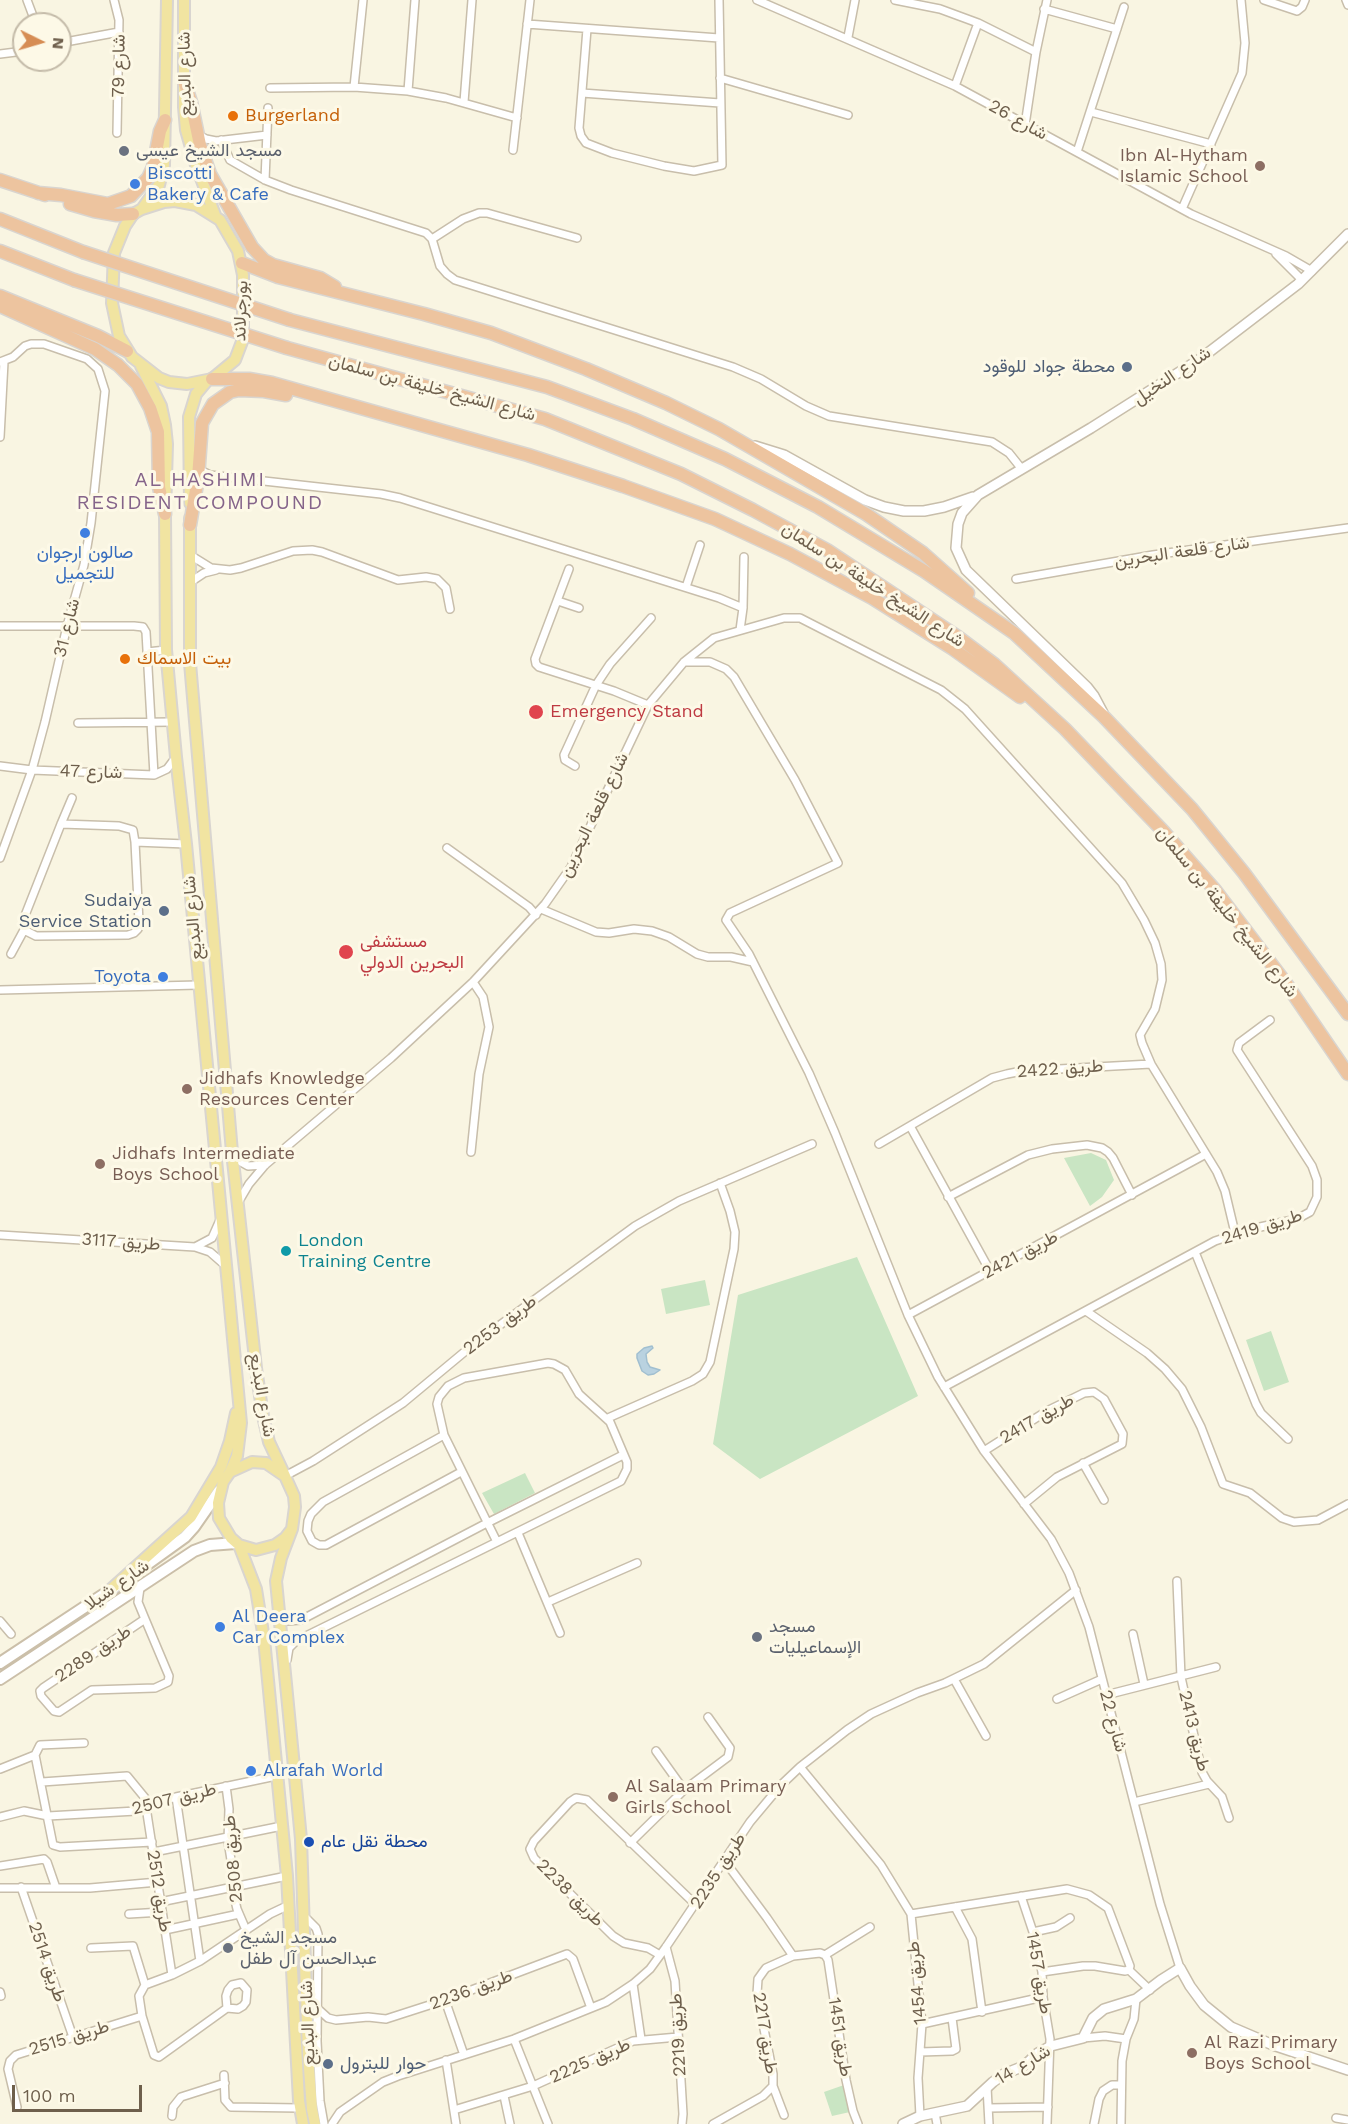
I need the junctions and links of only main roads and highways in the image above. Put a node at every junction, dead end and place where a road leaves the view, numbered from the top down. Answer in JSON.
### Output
{"nodes":[{"id":1,"x":166,"y":0,"type":"edge"},
{"id":2,"x":184,"y":0,"type":"edge"},
{"id":3,"x":183,"y":81,"type":"junction"},
{"id":4,"x":165,"y":120,"type":"junction"},
{"id":5,"x":0,"y":180,"type":"edge"},
{"id":6,"x":38,"y":193,"type":"junction"},
{"id":7,"x":138,"y":211,"type":"junction"},
{"id":8,"x":216,"y":216,"type":"junction"},
{"id":9,"x":0,"y":219,"type":"edge"},
{"id":10,"x":0,"y":251,"type":"edge"},
{"id":11,"x":242,"y":263,"type":"junction"},
{"id":12,"x":340,"y":292,"type":"junction"},
{"id":13,"x":0,"y":296,"type":"edge"},
{"id":14,"x":0,"y":306,"type":"edge"},
{"id":15,"x":126,"y":351,"type":"junction"},
{"id":16,"x":141,"y":366,"type":"junction"},
{"id":17,"x":209,"y":381,"type":"junction"},
{"id":18,"x":330,"y":400,"type":"junction"},
{"id":19,"x":165,"y":514,"type":"junction"},
{"id":20,"x":190,"y":525,"type":"junction"},
{"id":21,"x":1014,"y":633,"type":"junction"},
{"id":22,"x":1065,"y":729,"type":"junction"},
{"id":23,"x":1348,"y":1014,"type":"edge"},
{"id":24,"x":1348,"y":1074,"type":"edge"},
{"id":25,"x":238,"y":1401,"type":"junction"},
{"id":26,"x":231,"y":1472,"type":"junction"},
{"id":27,"x":285,"y":1476,"type":"junction"},
{"id":28,"x":219,"y":1491,"type":"junction"},
{"id":29,"x":292,"y":1529,"type":"junction"},
{"id":30,"x":237,"y":1544,"type":"junction"},
{"id":31,"x":109,"y":1591,"type":"junction"},
{"id":32,"x":1,"y":1662,"type":"edge"},
{"id":33,"x":0,"y":1679,"type":"edge"},
{"id":34,"x":307,"y":2000,"type":"junction"},
{"id":35,"x":317,"y":2008,"type":"road end"},
{"id":36,"x":303,"y":2124,"type":"edge"},
{"id":37,"x":315,"y":2124,"type":"edge"}],
"edges":[{"from":1,"to":4,"type":"main road","name":"شارع البديع"},
{"from":2,"to":3,"type":"main road","name":"شارع البديع"},
{"from":3,"to":8,"type":"main road","name":"شارع البديع"},
{"from":3,"to":12,"type":"highway"},
{"from":4,"to":6,"type":"highway"},
{"from":4,"to":7,"type":"main road","name":"شارع البديع"},
{"from":5,"to":6,"type":"highway"},
{"from":6,"to":7,"type":"highway"},
{"from":7,"to":8,"type":"main road"},
{"from":7,"to":15,"type":"main road"},
{"from":8,"to":11,"type":"main road","name":"بورجرلاند"},
{"from":9,"to":21,"type":"highway","name":"شارع الشيخ خليفة بن سلمان","bridge":true},
{"from":10,"to":22,"type":"highway","name":"شارع الشيخ خليفة بن سلمان","bridge":true},
{"from":11,"to":12,"type":"highway"},
{"from":11,"to":17,"type":"main road","name":"بورجرلاند"},
{"from":12,"to":21,"type":"highway"},
{"from":13,"to":15,"type":"highway"},
{"from":14,"to":19,"type":"highway"},
{"from":15,"to":16,"type":"main road"},
{"from":16,"to":17,"type":"main road"},
{"from":16,"to":19,"type":"main road","name":"شارع البديع"},
{"from":17,"to":18,"type":"highway"},
{"from":17,"to":20,"type":"main road","name":"شارع البديع"},
{"from":18,"to":20,"type":"highway"},
{"from":18,"to":22,"type":"highway"},
{"from":19,"to":25,"type":"main road","name":"شارع البديع"},
{"from":20,"to":27,"type":"main road","name":"شارع البديع"},
{"from":21,"to":23,"type":"highway","name":"شارع الشيخ خليفة بن سلمان"},
{"from":22,"to":24,"type":"highway","name":"شارع الشيخ خليفة بن سلمان"},
{"from":25,"to":26,"type":"main road","name":"شارع البديع"},
{"from":25,"to":31,"type":"main road"},
{"from":26,"to":27,"type":"main road"},
{"from":26,"to":28,"type":"main road"},
{"from":27,"to":29,"type":"main road"},
{"from":28,"to":30,"type":"main road"},
{"from":28,"to":31,"type":"main road","name":"شارع شيلا"},
{"from":29,"to":30,"type":"main road"},
{"from":29,"to":34,"type":"main road","name":"شارع البديع"},
{"from":30,"to":33,"type":"main road","name":"شارع شيلا"},
{"from":30,"to":36,"type":"main road","name":"شارع البديع"},
{"from":31,"to":32,"type":"main road","name":"شارع شيلا"},
{"from":34,"to":35,"type":"main road"},
{"from":34,"to":37,"type":"main road","name":"شارع البديع"}]}
